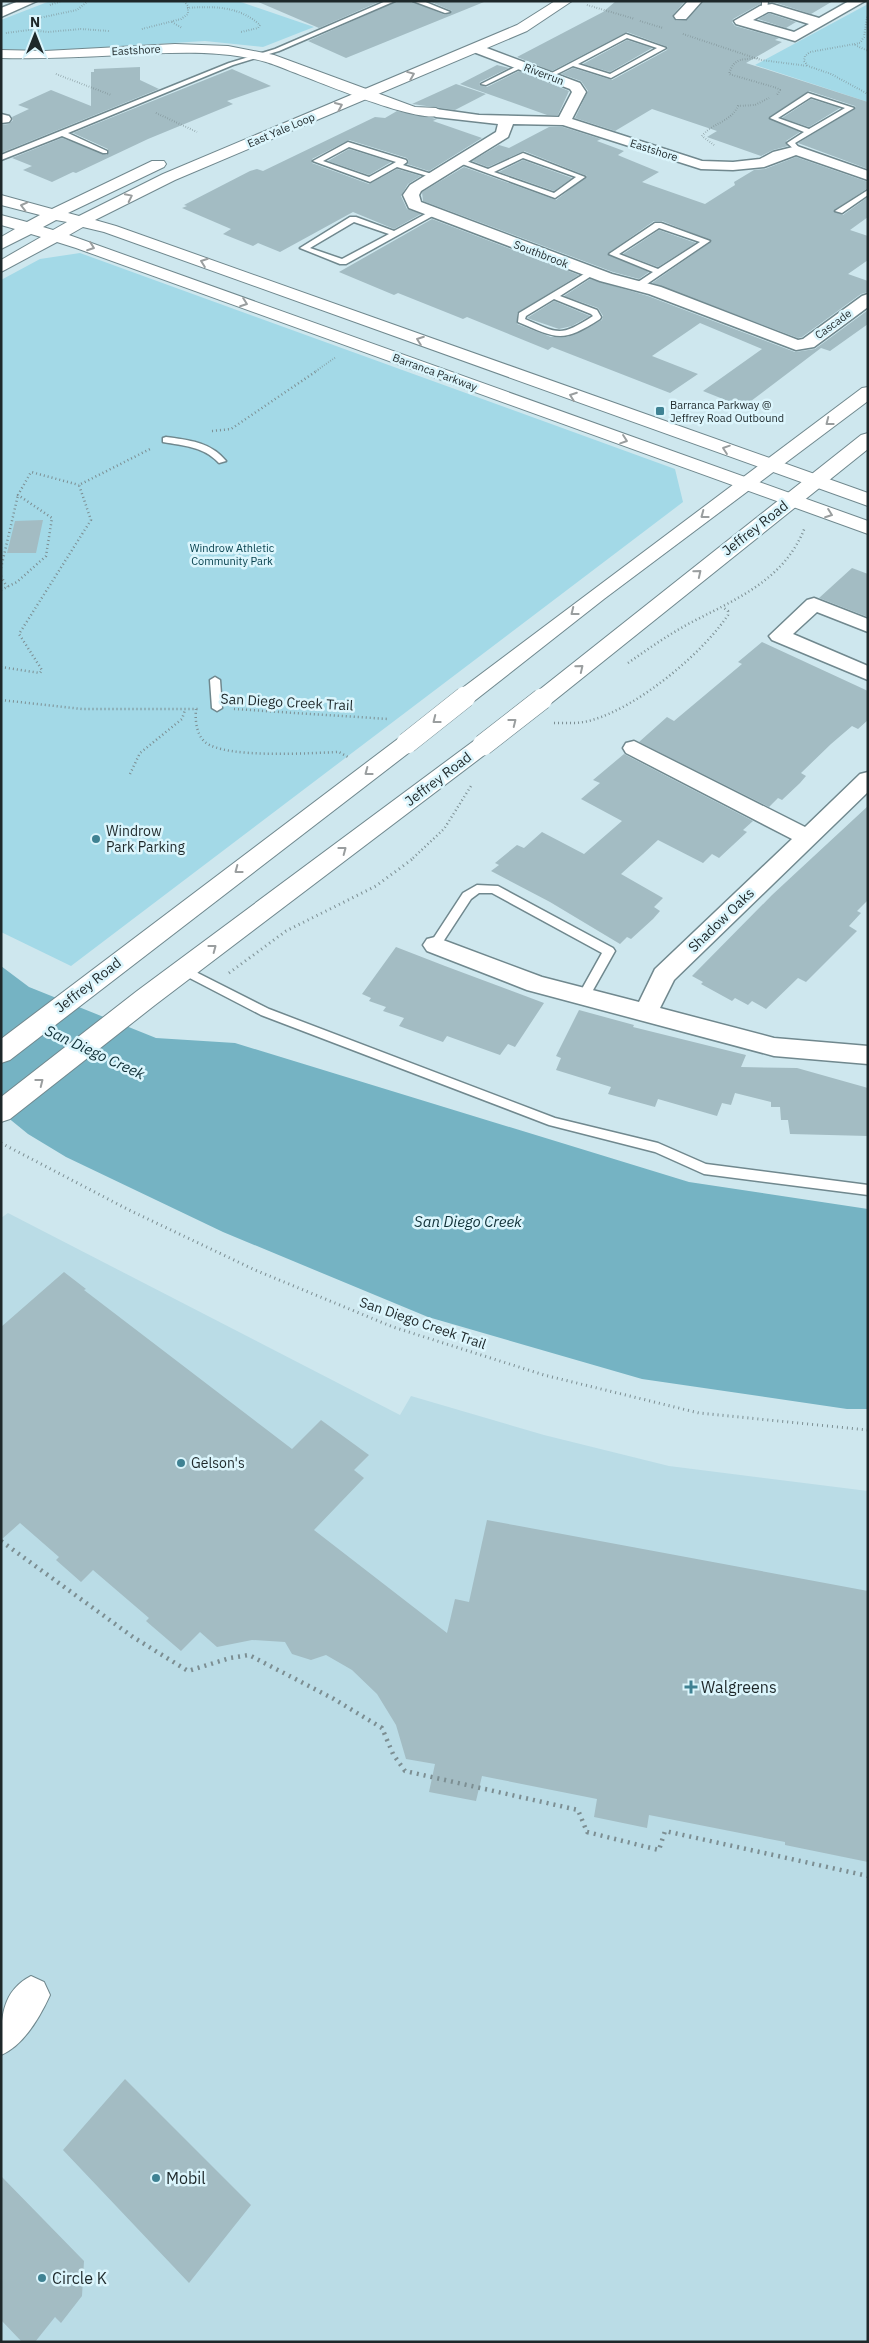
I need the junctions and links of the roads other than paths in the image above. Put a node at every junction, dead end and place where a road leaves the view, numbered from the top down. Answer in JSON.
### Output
{"nodes":[{"id":1,"x":31,"y":1,"type":"edge"},
{"id":2,"x":392,"y":1,"type":"edge"},
{"id":3,"x":416,"y":1,"type":"edge"},
{"id":4,"x":564,"y":1,"type":"edge"},
{"id":5,"x":696,"y":1,"type":"edge"},
{"id":6,"x":858,"y":2,"type":"edge"},
{"id":7,"x":765,"y":5,"type":"edge"},
{"id":8,"x":447,"y":12,"type":"dead end"},
{"id":9,"x":1,"y":13,"type":"edge"},
{"id":10,"x":681,"y":16,"type":"dead end"},
{"id":11,"x":820,"y":23,"type":"junction"},
{"id":12,"x":476,"y":48,"type":"junction"},
{"id":13,"x":1,"y":54,"type":"edge"},
{"id":14,"x":265,"y":57,"type":"junction"},
{"id":15,"x":572,"y":64,"type":"junction"},
{"id":16,"x":521,"y":66,"type":"junction"},
{"id":17,"x":549,"y":76,"type":"junction"},
{"id":18,"x":484,"y":84,"type":"dead end"},
{"id":19,"x":363,"y":86,"type":"junction"},
{"id":20,"x":323,"y":96,"type":"dead end"},
{"id":21,"x":436,"y":113,"type":"joint"},
{"id":22,"x":506,"y":120,"type":"junction"},
{"id":23,"x":564,"y":121,"type":"junction"},
{"id":24,"x":810,"y":132,"type":"junction"},
{"id":25,"x":62,"y":133,"type":"junction"},
{"id":26,"x":797,"y":150,"type":"junction"},
{"id":27,"x":105,"y":152,"type":"dead end"},
{"id":28,"x":174,"y":156,"type":"dead end"},
{"id":29,"x":1,"y":158,"type":"edge"},
{"id":30,"x":458,"y":161,"type":"junction"},
{"id":31,"x":396,"y":165,"type":"junction"},
{"id":32,"x":488,"y":172,"type":"junction"},
{"id":33,"x":434,"y":176,"type":"junction"},
{"id":34,"x":868,"y":176,"type":"edge"},
{"id":35,"x":868,"y":192,"type":"edge"},
{"id":36,"x":1,"y":200,"type":"edge"},
{"id":37,"x":839,"y":212,"type":"dead end"},
{"id":38,"x":434,"y":213,"type":"junction"},
{"id":39,"x":54,"y":214,"type":"junction"},
{"id":40,"x":1,"y":220,"type":"edge"},
{"id":41,"x":81,"y":221,"type":"junction"},
{"id":42,"x":28,"y":228,"type":"junction"},
{"id":43,"x":395,"y":234,"type":"junction"},
{"id":44,"x":55,"y":236,"type":"junction"},
{"id":45,"x":1,"y":244,"type":"edge"},
{"id":46,"x":1,"y":266,"type":"edge"},
{"id":47,"x":659,"y":272,"type":"junction"},
{"id":48,"x":592,"y":273,"type":"junction"},
{"id":49,"x":638,"y":286,"type":"junction"},
{"id":50,"x":554,"y":296,"type":"junction"},
{"id":51,"x":868,"y":299,"type":"edge"},
{"id":52,"x":796,"y":345,"type":"joint"},
{"id":53,"x":868,"y":392,"type":"edge"},
{"id":54,"x":868,"y":439,"type":"edge"},
{"id":55,"x":166,"y":440,"type":"road end"},
{"id":56,"x":222,"y":461,"type":"dead end"},
{"id":57,"x":772,"y":466,"type":"junction"},
{"id":58,"x":814,"y":480,"type":"junction"},
{"id":59,"x":746,"y":484,"type":"junction"},
{"id":60,"x":791,"y":500,"type":"junction"},
{"id":61,"x":868,"y":500,"type":"edge"},
{"id":62,"x":868,"y":528,"type":"edge"},
{"id":63,"x":868,"y":626,"type":"edge"},
{"id":64,"x":868,"y":674,"type":"edge"},
{"id":65,"x":215,"y":680,"type":"dead end"},
{"id":66,"x":217,"y":708,"type":"road end"},
{"id":67,"x":634,"y":748,"type":"dead end"},
{"id":68,"x":868,"y":779,"type":"edge"},
{"id":69,"x":807,"y":837,"type":"junction"},
{"id":70,"x":435,"y":945,"type":"joint"},
{"id":71,"x":184,"y":970,"type":"junction"},
{"id":72,"x":584,"y":996,"type":"junction"},
{"id":73,"x":646,"y":1012,"type":"junction"},
{"id":74,"x":1,"y":1053,"type":"edge"},
{"id":75,"x":868,"y":1055,"type":"edge"},
{"id":76,"x":1,"y":1112,"type":"edge"},
{"id":77,"x":868,"y":1190,"type":"edge"},
{"id":78,"x":31,"y":1995,"type":"dead end"},
{"id":79,"x":1,"y":2036,"type":"edge"}],
"edges":[{"from":1,"to":9,"type":"street"},
{"from":2,"to":14,"type":"lane"},
{"from":3,"to":8,"type":"lane"},
{"from":4,"to":12,"type":"main road","name":"East Yale Loop"},
{"from":5,"to":10,"type":"street"},
{"from":6,"to":11,"type":"street"},
{"from":7,"to":11,"type":"street"},
{"from":7,"to":11,"type":"street"},
{"from":12,"to":16,"type":"street","name":"Riverrun"},
{"from":19,"to":12,"type":"main road","name":"East Yale Loop","one_way":true},
{"from":13,"to":14,"type":"main road","name":"Eastshore"},
{"from":14,"to":19,"type":"main road","name":"Eastshore"},
{"from":14,"to":25,"type":"lane"},
{"from":15,"to":15,"type":"lane"},
{"from":15,"to":17,"type":"lane"},
{"from":16,"to":17,"type":"street","name":"Riverrun"},
{"from":16,"to":18,"type":"lane"},
{"from":17,"to":23,"type":"street","name":"Riverrun"},
{"from":19,"to":20,"type":"main road","name":"East Yale Loop"},
{"from":19,"to":21,"type":"main road","name":"Eastshore"},
{"from":41,"to":19,"type":"main road","name":"East Yale Loop","one_way":true},
{"from":21,"to":22,"type":"street","name":"Eastshore"},
{"from":22,"to":23,"type":"street","name":"Eastshore"},
{"from":22,"to":30,"type":"street","name":"Southbrook"},
{"from":23,"to":26,"type":"street","name":"Eastshore"},
{"from":24,"to":24,"type":"lane"},
{"from":24,"to":26,"type":"lane"},
{"from":25,"to":27,"type":"lane"},
{"from":25,"to":29,"type":"lane"},
{"from":26,"to":34,"type":"street"},
{"from":28,"to":39,"type":"main road"},
{"from":30,"to":32,"type":"lane"},
{"from":30,"to":33,"type":"street","name":"Southbrook"},
{"from":31,"to":31,"type":"lane"},
{"from":31,"to":33,"type":"lane"},
{"from":32,"to":32,"type":"lane"},
{"from":33,"to":38,"type":"street","name":"Southbrook"},
{"from":35,"to":37,"type":"lane"},
{"from":39,"to":36,"type":"main road","name":"Barranca Parkway","one_way":true},
{"from":38,"to":43,"type":"lane"},
{"from":38,"to":48,"type":"street","name":"Southbrook"},
{"from":39,"to":41,"type":"main road","name":"Barranca Parkway"},
{"from":39,"to":42,"type":"main road"},
{"from":40,"to":42,"type":"main road","name":"Barranca Parkway"},
{"from":41,"to":44,"type":"main road","name":"East Yale Loop"},
{"from":57,"to":41,"type":"main road","name":"Barranca Parkway","one_way":true},
{"from":42,"to":44,"type":"main road","name":"Barranca Parkway"},
{"from":42,"to":45,"type":"main road"},
{"from":43,"to":43,"type":"lane"},
{"from":44,"to":46,"type":"main road","name":"East Yale Loop"},
{"from":44,"to":59,"type":"main road","name":"Barranca Parkway","one_way":true},
{"from":47,"to":47,"type":"lane"},
{"from":47,"to":49,"type":"lane"},
{"from":48,"to":49,"type":"street","name":"Southbrook"},
{"from":48,"to":50,"type":"lane"},
{"from":49,"to":52,"type":"street","name":"Southbrook"},
{"from":50,"to":50,"type":"lane"},
{"from":51,"to":52,"type":"street","name":"Cascade"},
{"from":53,"to":57,"type":"main road","name":"Jeffrey Road","one_way":true},
{"from":54,"to":58,"type":"main road","name":"Jeffrey Road"},
{"from":55,"to":56,"type":"lane"},
{"from":57,"to":58,"type":"main road","name":"Barranca Parkway"},
{"from":57,"to":59,"type":"main road","name":"Jeffrey Road"},
{"from":58,"to":60,"type":"main road","name":"Jeffrey Road"},
{"from":58,"to":61,"type":"main road","name":"Barranca Parkway"},
{"from":59,"to":60,"type":"main road","name":"Barranca Parkway"},
{"from":59,"to":74,"type":"main road","name":"Jeffrey Road","one_way":true,"bridge":true},
{"from":60,"to":62,"type":"main road","name":"Barranca Parkway","one_way":true},
{"from":71,"to":60,"type":"main road","name":"Jeffrey Road","one_way":true,"bridge":true},
{"from":63,"to":64,"type":"street"},
{"from":65,"to":66,"type":"lane"},
{"from":67,"to":69,"type":"street"},
{"from":68,"to":69,"type":"street","name":"Shadow Oaks"},
{"from":69,"to":73,"type":"street","name":"Shadow Oaks"},
{"from":70,"to":72,"type":"street"},
{"from":70,"to":72,"type":"lane"},
{"from":76,"to":71,"type":"main road","name":"Jeffrey Road","one_way":true},
{"from":71,"to":77,"type":"lane"},
{"from":72,"to":73,"type":"street"},
{"from":73,"to":75,"type":"street"},
{"from":78,"to":79,"type":"main road"}]}
